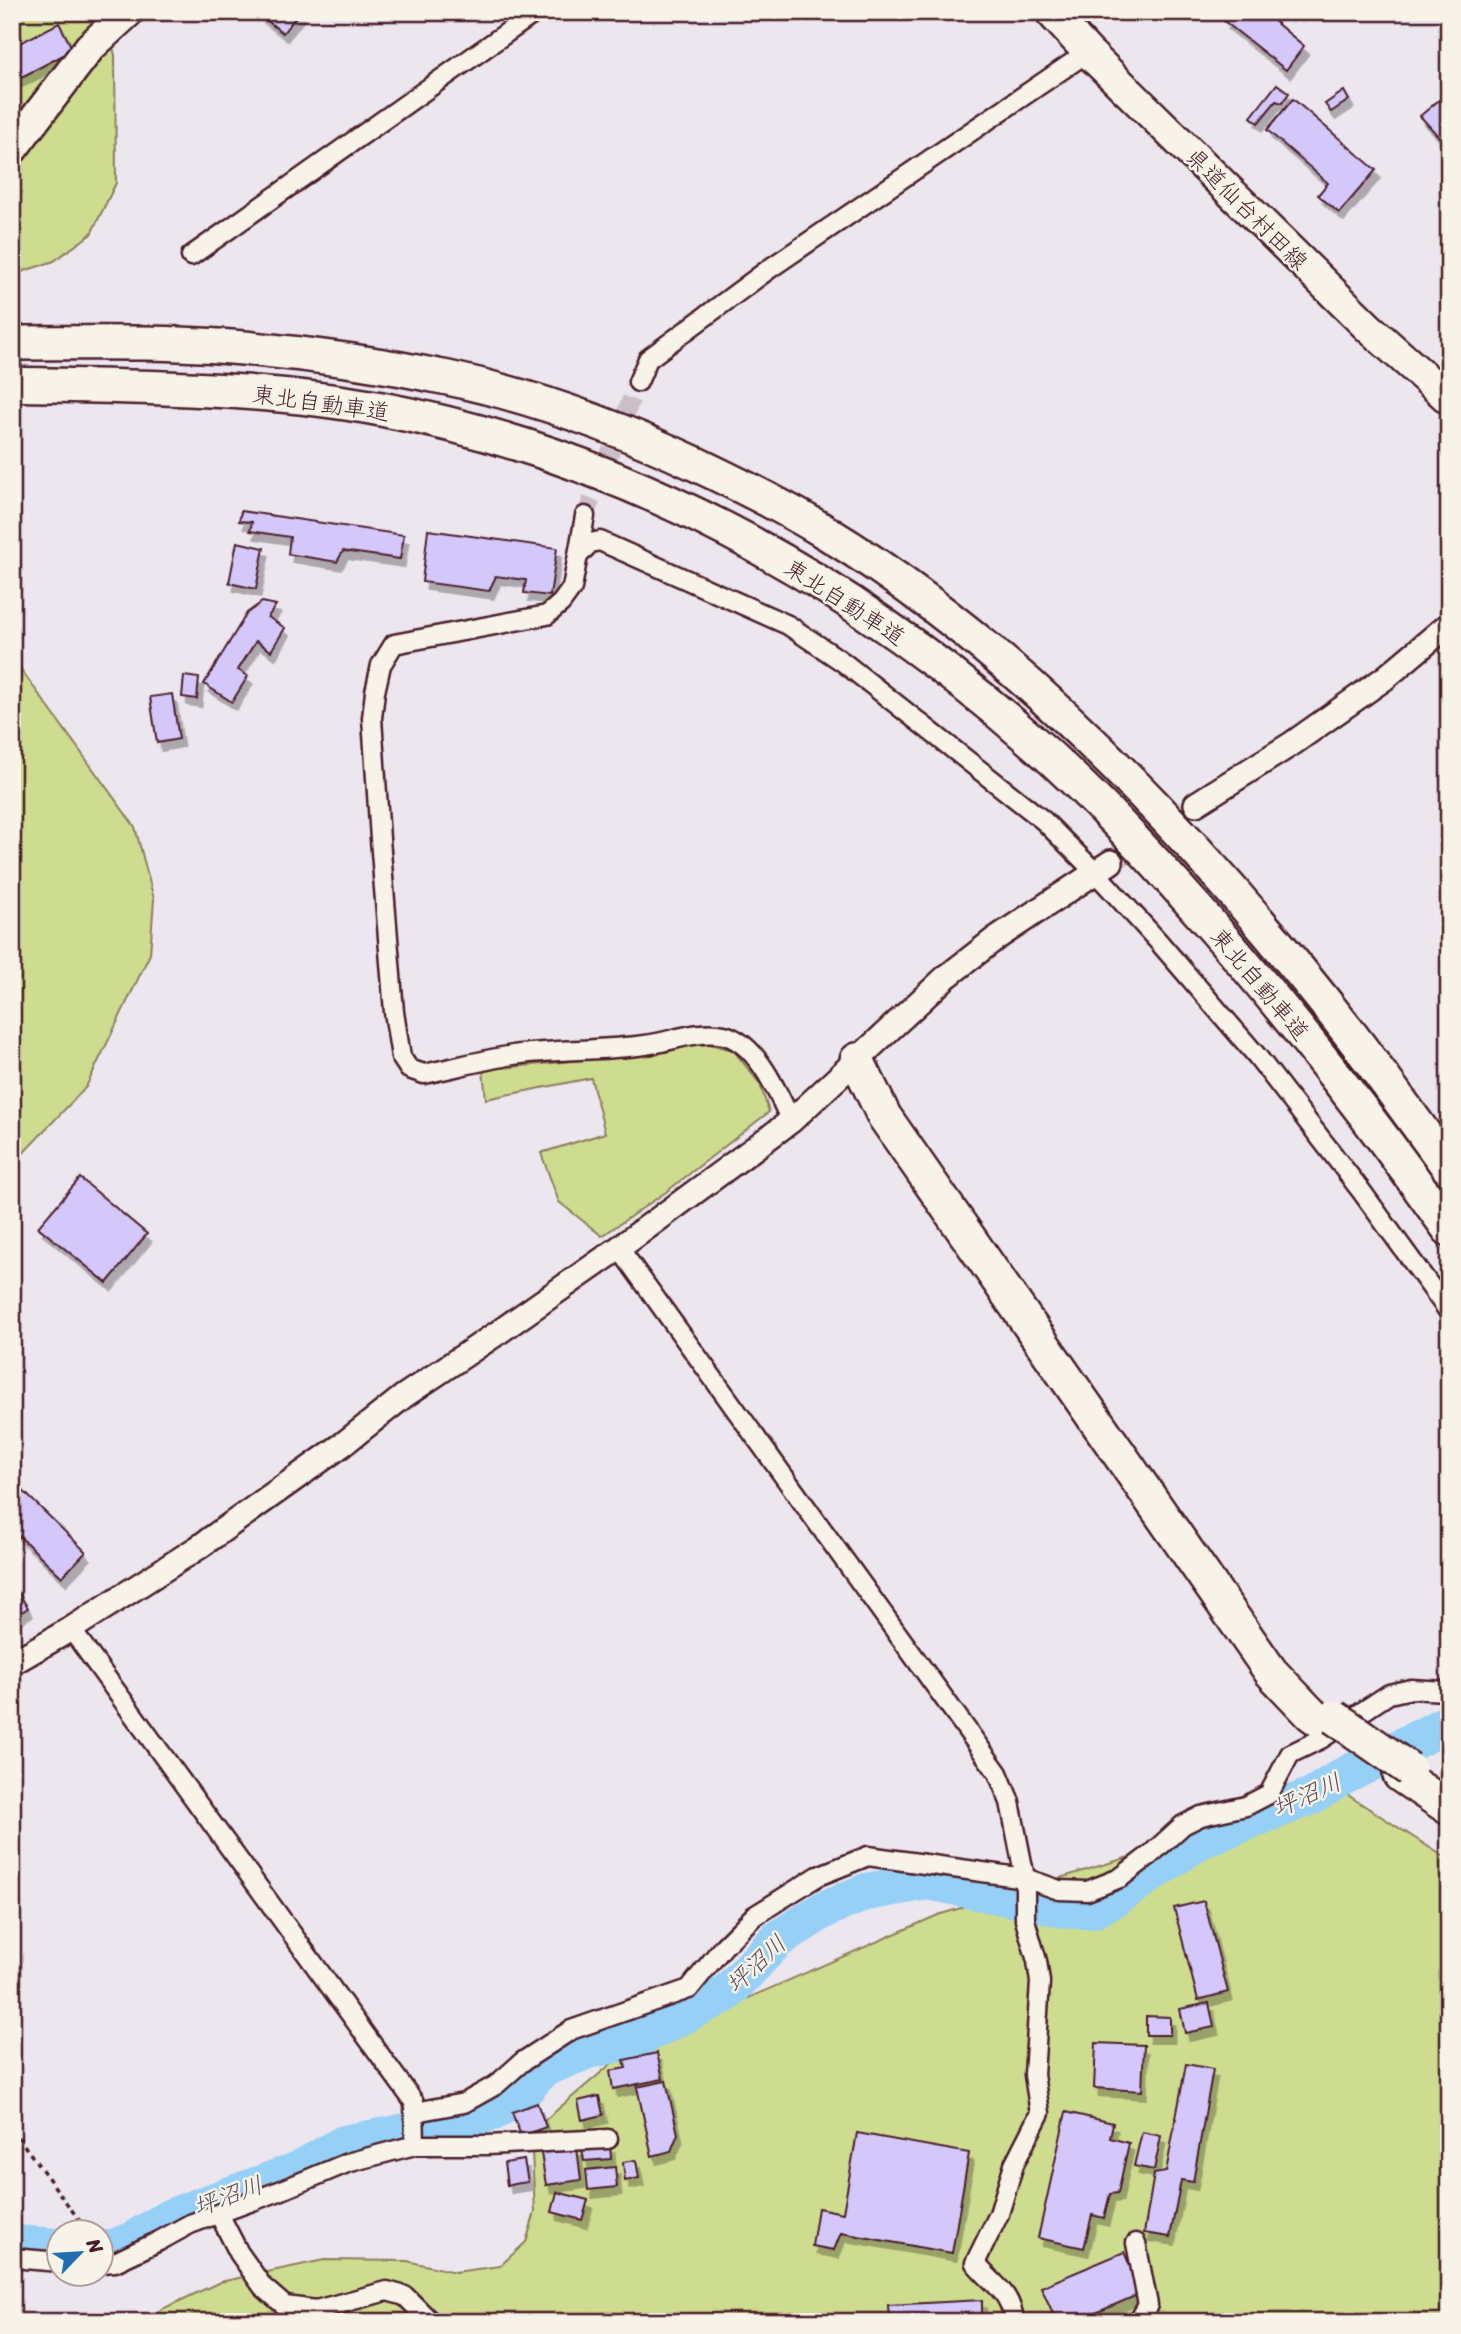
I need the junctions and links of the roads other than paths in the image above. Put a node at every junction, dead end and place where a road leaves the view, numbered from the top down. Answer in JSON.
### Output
{"nodes":[{"id":1,"x":128,"y":12,"type":"edge"},
{"id":2,"x":536,"y":12,"type":"edge"},
{"id":3,"x":1051,"y":12,"type":"edge"},
{"id":4,"x":1088,"y":52,"type":"junction"},
{"id":5,"x":12,"y":149,"type":"edge"},
{"id":6,"x":191,"y":256,"type":"dead end"},
{"id":7,"x":12,"y":343,"type":"edge"},
{"id":8,"x":638,"y":382,"type":"tunnel mouth"},
{"id":9,"x":12,"y":384,"type":"edge"},
{"id":10,"x":1449,"y":398,"type":"edge"},
{"id":11,"x":585,"y":516,"type":"tunnel mouth"},
{"id":12,"x":579,"y":555,"type":"junction"},
{"id":13,"x":1449,"y":624,"type":"edge"},
{"id":14,"x":1196,"y":804,"type":"tunnel mouth"},
{"id":15,"x":1103,"y":867,"type":"junction"},
{"id":16,"x":857,"y":1060,"type":"junction"},
{"id":17,"x":791,"y":1121,"type":"junction"},
{"id":18,"x":1449,"y":1168,"type":"edge"},
{"id":19,"x":1449,"y":1229,"type":"edge"},
{"id":20,"x":619,"y":1248,"type":"junction"},
{"id":21,"x":1449,"y":1312,"type":"edge"},
{"id":22,"x":71,"y":1629,"type":"junction"},
{"id":23,"x":12,"y":1662,"type":"edge"},
{"id":24,"x":1449,"y":1689,"type":"edge"},
{"id":25,"x":1405,"y":1772,"type":"junction"},
{"id":26,"x":1449,"y":1793,"type":"edge"},
{"id":27,"x":1449,"y":1808,"type":"edge"},
{"id":28,"x":1025,"y":1893,"type":"junction"},
{"id":29,"x":415,"y":2129,"type":"junction"},
{"id":30,"x":608,"y":2139,"type":"dead end"},
{"id":31,"x":219,"y":2214,"type":"junction"},
{"id":32,"x":1136,"y":2243,"type":"dead end"},
{"id":33,"x":12,"y":2258,"type":"edge"},
{"id":34,"x":46,"y":2261,"type":"edge"},
{"id":35,"x":116,"y":2262,"type":"edge"},
{"id":36,"x":431,"y":2322,"type":"edge"},
{"id":37,"x":1014,"y":2322,"type":"edge"},
{"id":38,"x":1138,"y":2322,"type":"edge"}],
"edges":[{"from":1,"to":5,"type":"main road"},
{"from":2,"to":6,"type":"street"},
{"from":3,"to":4,"type":"main road","name":"県道仙台村田線"},
{"from":4,"to":8,"type":"street"},
{"from":4,"to":10,"type":"main road","name":"県道仙台村田線"},
{"from":7,"to":18,"type":"highway","name":"東北自動車道"},
{"from":9,"to":19,"type":"highway","name":"東北自動車道"},
{"from":11,"to":12,"type":"street"},
{"from":12,"to":15,"type":"street"},
{"from":12,"to":17,"type":"street"},
{"from":13,"to":14,"type":"street"},
{"from":15,"to":16,"type":"street"},
{"from":15,"to":21,"type":"street"},
{"from":16,"to":17,"type":"street"},
{"from":16,"to":25,"type":"highway","bridge":true},
{"from":17,"to":20,"type":"street"},
{"from":20,"to":22,"type":"street"},
{"from":20,"to":28,"type":"street"},
{"from":22,"to":23,"type":"street"},
{"from":22,"to":29,"type":"street"},
{"from":24,"to":28,"type":"street"},
{"from":25,"to":26,"type":"highway"},
{"from":25,"to":27,"type":"highway"},
{"from":28,"to":29,"type":"street"},
{"from":28,"to":37,"type":"street"},
{"from":29,"to":30,"type":"street"},
{"from":29,"to":31,"type":"street"},
{"from":31,"to":35,"type":"street"},
{"from":31,"to":36,"type":"street"},
{"from":32,"to":38,"type":"street"},
{"from":33,"to":34,"type":"street"}]}
